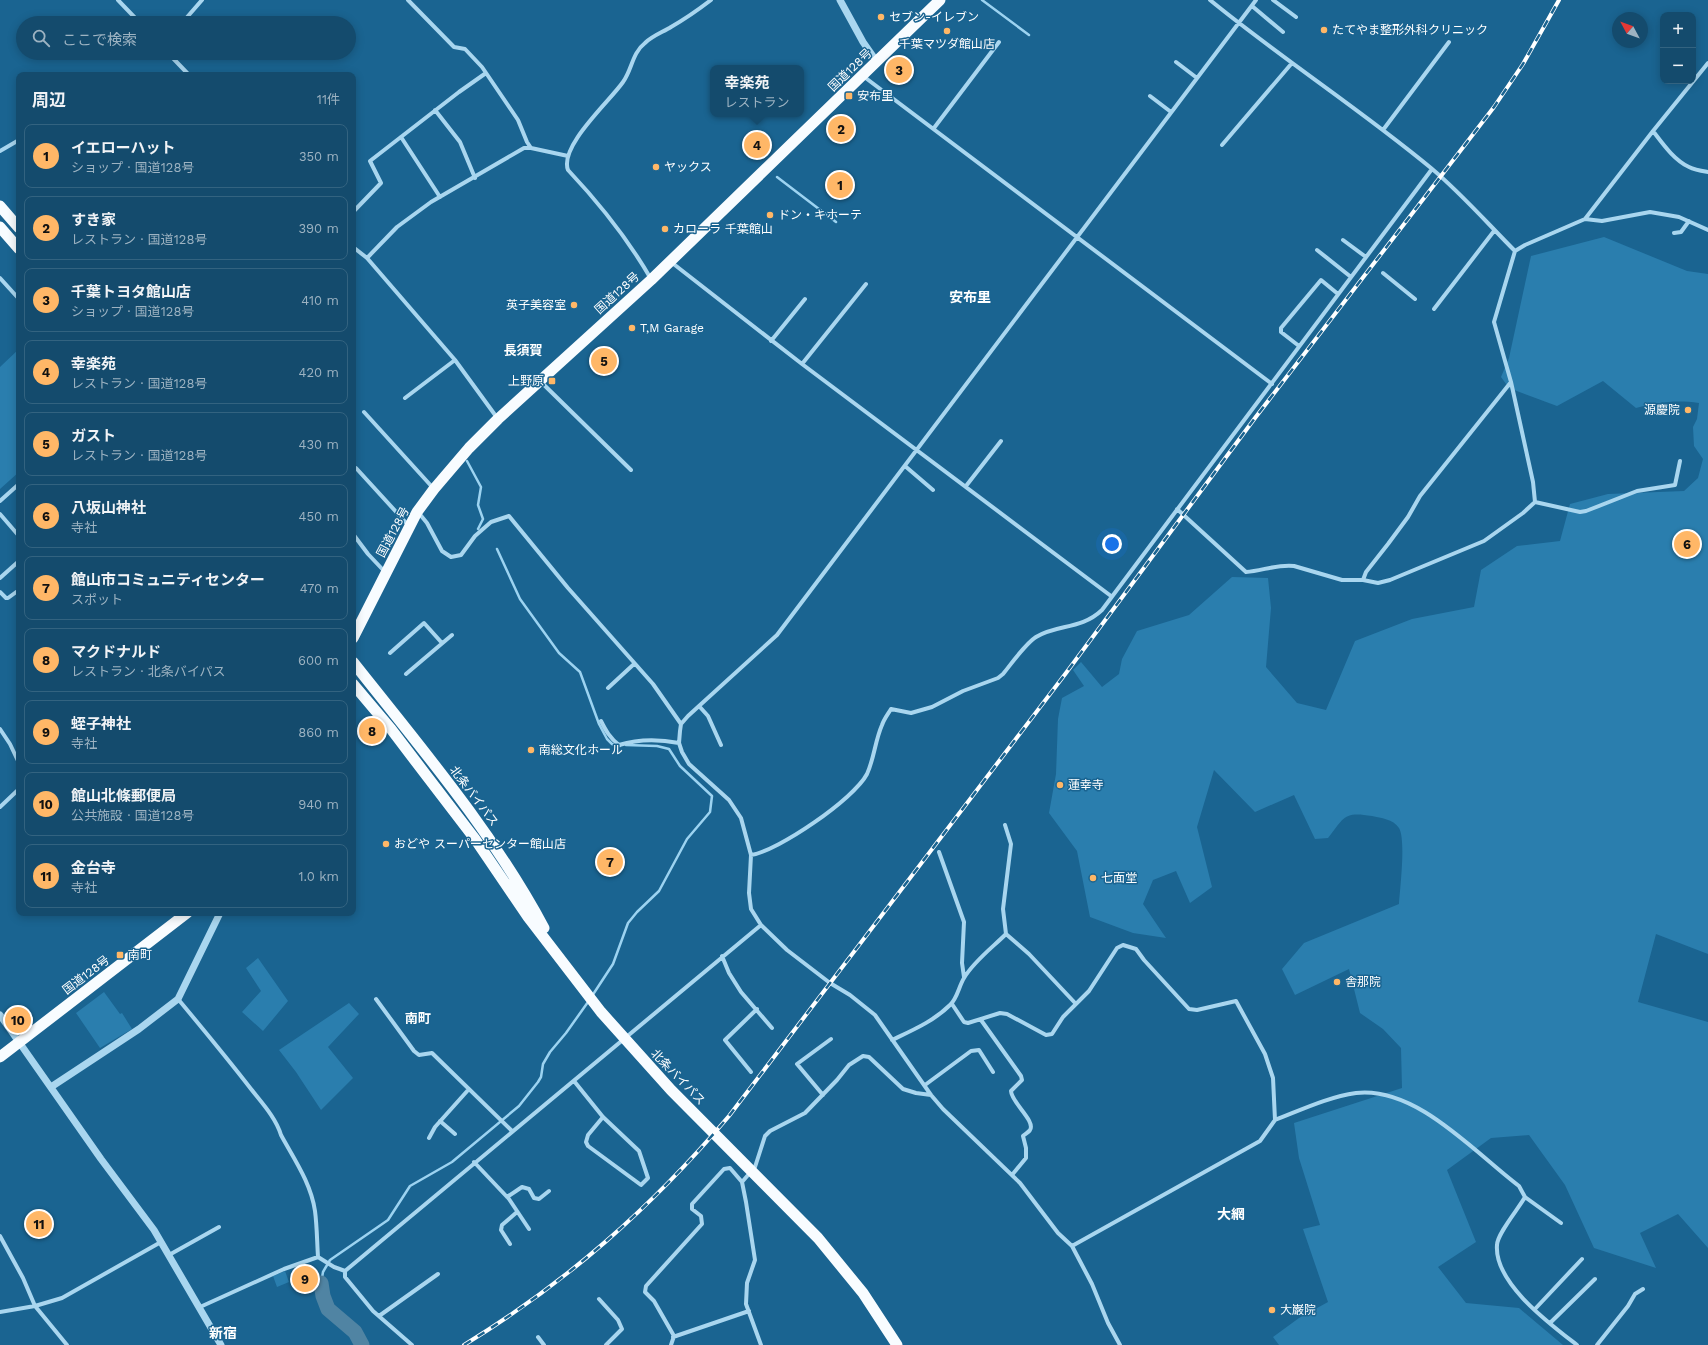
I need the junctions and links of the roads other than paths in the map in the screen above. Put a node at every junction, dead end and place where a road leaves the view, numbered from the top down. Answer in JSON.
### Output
{"nodes":[{"id":1,"x":118,"y":0,"type":"edge"},
{"id":2,"x":202,"y":0,"type":"edge"},
{"id":3,"x":408,"y":0,"type":"edge"},
{"id":4,"x":711,"y":0,"type":"edge"},
{"id":5,"x":840,"y":0,"type":"edge"},
{"id":6,"x":940,"y":0,"type":"edge"},
{"id":7,"x":1210,"y":0,"type":"edge"},
{"id":8,"x":1256,"y":0,"type":"edge"},
{"id":9,"x":1273,"y":0,"type":"edge"},
{"id":10,"x":1252,"y":6,"type":"junction"},
{"id":11,"x":133,"y":16,"type":"edge"},
{"id":12,"x":188,"y":16,"type":"edge"},
{"id":13,"x":1296,"y":18,"type":"dead end"},
{"id":14,"x":1238,"y":23,"type":"junction"},
{"id":15,"x":1283,"y":32,"type":"dead end"},
{"id":16,"x":999,"y":42,"type":"dead end"},
{"id":17,"x":1449,"y":42,"type":"dead end"},
{"id":18,"x":175,"y":60,"type":"edge"},
{"id":19,"x":877,"y":62,"type":"junction"},
{"id":20,"x":1176,"y":62,"type":"dead end"},
{"id":21,"x":1292,"y":62,"type":"junction"},
{"id":22,"x":1708,"y":63,"type":"edge"},
{"id":23,"x":186,"y":72,"type":"edge"},
{"id":24,"x":486,"y":73,"type":"junction"},
{"id":25,"x":863,"y":76,"type":"junction"},
{"id":26,"x":1197,"y":78,"type":"junction"},
{"id":27,"x":1150,"y":96,"type":"dead end"},
{"id":28,"x":435,"y":110,"type":"junction"},
{"id":29,"x":1171,"y":112,"type":"junction"},
{"id":30,"x":934,"y":128,"type":"junction"},
{"id":31,"x":1383,"y":130,"type":"junction"},
{"id":32,"x":1653,"y":131,"type":"junction"},
{"id":33,"x":401,"y":136,"type":"junction"},
{"id":34,"x":16,"y":142,"type":"edge"},
{"id":35,"x":1222,"y":145,"type":"dead end"},
{"id":36,"x":531,"y":148,"type":"junction"},
{"id":37,"x":0,"y":151,"type":"edge"},
{"id":38,"x":568,"y":156,"type":"junction"},
{"id":39,"x":1432,"y":169,"type":"junction"},
{"id":40,"x":1708,"y":172,"type":"edge"},
{"id":41,"x":475,"y":178,"type":"junction"},
{"id":42,"x":440,"y":197,"type":"junction"},
{"id":43,"x":0,"y":206,"type":"edge"},
{"id":44,"x":356,"y":209,"type":"edge"},
{"id":45,"x":1585,"y":219,"type":"junction"},
{"id":46,"x":1689,"y":222,"type":"junction"},
{"id":47,"x":16,"y":225,"type":"edge"},
{"id":48,"x":0,"y":227,"type":"edge"},
{"id":49,"x":1708,"y":230,"type":"edge"},
{"id":50,"x":1494,"y":231,"type":"junction"},
{"id":51,"x":1674,"y":233,"type":"dead end"},
{"id":52,"x":1078,"y":236,"type":"junction"},
{"id":53,"x":1343,"y":240,"type":"dead end"},
{"id":54,"x":16,"y":246,"type":"edge"},
{"id":55,"x":356,"y":250,"type":"edge"},
{"id":56,"x":1317,"y":250,"type":"dead end"},
{"id":57,"x":1515,"y":251,"type":"junction"},
{"id":58,"x":1366,"y":257,"type":"junction"},
{"id":59,"x":366,"y":258,"type":"junction"},
{"id":60,"x":670,"y":261,"type":"junction"},
{"id":61,"x":1383,"y":273,"type":"dead end"},
{"id":62,"x":1351,"y":277,"type":"junction"},
{"id":63,"x":0,"y":278,"type":"edge"},
{"id":64,"x":651,"y":280,"type":"junction"},
{"id":65,"x":866,"y":284,"type":"dead end"},
{"id":66,"x":1338,"y":294,"type":"junction"},
{"id":67,"x":16,"y":296,"type":"edge"},
{"id":68,"x":805,"y":299,"type":"dead end"},
{"id":69,"x":1415,"y":299,"type":"dead end"},
{"id":70,"x":1434,"y":309,"type":"dead end"},
{"id":71,"x":771,"y":341,"type":"junction"},
{"id":72,"x":1299,"y":346,"type":"junction"},
{"id":73,"x":455,"y":360,"type":"junction"},
{"id":74,"x":802,"y":364,"type":"junction"},
{"id":75,"x":540,"y":380,"type":"junction"},
{"id":76,"x":1510,"y":382,"type":"junction"},
{"id":77,"x":1272,"y":384,"type":"junction"},
{"id":78,"x":405,"y":398,"type":"dead end"},
{"id":79,"x":364,"y":412,"type":"dead end"},
{"id":80,"x":498,"y":419,"type":"junction"},
{"id":81,"x":1001,"y":440,"type":"dead end"},
{"id":82,"x":917,"y":450,"type":"junction"},
{"id":83,"x":1680,"y":461,"type":"dead end"},
{"id":84,"x":905,"y":466,"type":"junction"},
{"id":85,"x":356,"y":468,"type":"dead end"},
{"id":86,"x":631,"y":470,"type":"dead end"},
{"id":87,"x":966,"y":486,"type":"junction"},
{"id":88,"x":16,"y":487,"type":"edge"},
{"id":89,"x":434,"y":489,"type":"junction"},
{"id":90,"x":933,"y":490,"type":"dead end"},
{"id":91,"x":0,"y":501,"type":"edge"},
{"id":92,"x":1535,"y":502,"type":"junction"},
{"id":93,"x":1177,"y":509,"type":"junction"},
{"id":94,"x":417,"y":512,"type":"junction"},
{"id":95,"x":0,"y":514,"type":"edge"},
{"id":96,"x":409,"y":526,"type":"junction"},
{"id":97,"x":16,"y":533,"type":"edge"},
{"id":98,"x":356,"y":538,"type":"edge"},
{"id":99,"x":16,"y":564,"type":"edge"},
{"id":100,"x":386,"y":574,"type":"junction"},
{"id":101,"x":0,"y":578,"type":"edge"},
{"id":102,"x":1363,"y":580,"type":"junction"},
{"id":103,"x":0,"y":592,"type":"edge"},
{"id":104,"x":16,"y":592,"type":"edge"},
{"id":105,"x":1111,"y":596,"type":"junction"},
{"id":106,"x":356,"y":632,"type":"edge"},
{"id":107,"x":452,"y":635,"type":"dead end"},
{"id":108,"x":442,"y":643,"type":"junction"},
{"id":109,"x":390,"y":653,"type":"dead end"},
{"id":110,"x":634,"y":664,"type":"junction"},
{"id":111,"x":356,"y":666,"type":"edge"},
{"id":112,"x":406,"y":674,"type":"dead end"},
{"id":113,"x":356,"y":687,"type":"edge"},
{"id":114,"x":608,"y":688,"type":"dead end"},
{"id":115,"x":699,"y":706,"type":"junction"},
{"id":116,"x":601,"y":721,"type":"dead end"},
{"id":117,"x":681,"y":724,"type":"junction"},
{"id":118,"x":0,"y":729,"type":"edge"},
{"id":119,"x":679,"y":743,"type":"junction"},
{"id":120,"x":721,"y":745,"type":"dead end"},
{"id":121,"x":16,"y":757,"type":"edge"},
{"id":122,"x":16,"y":792,"type":"edge"},
{"id":123,"x":0,"y":807,"type":"edge"},
{"id":124,"x":1005,"y":825,"type":"dead end"},
{"id":125,"x":938,"y":852,"type":"dead end"},
{"id":126,"x":751,"y":855,"type":"junction"},
{"id":127,"x":183,"y":916,"type":"edge"},
{"id":128,"x":219,"y":916,"type":"edge"},
{"id":129,"x":761,"y":925,"type":"junction"},
{"id":130,"x":1006,"y":934,"type":"junction"},
{"id":131,"x":558,"y":956,"type":"junction"},
{"id":132,"x":722,"y":956,"type":"junction"},
{"id":133,"x":964,"y":977,"type":"junction"},
{"id":134,"x":178,"y":999,"type":"junction"},
{"id":135,"x":376,"y":999,"type":"dead end"},
{"id":136,"x":952,"y":1004,"type":"junction"},
{"id":137,"x":1076,"y":1004,"type":"junction"},
{"id":138,"x":757,"y":1009,"type":"junction"},
{"id":139,"x":0,"y":1015,"type":"edge"},
{"id":140,"x":981,"y":1020,"type":"junction"},
{"id":141,"x":772,"y":1028,"type":"dead end"},
{"id":142,"x":831,"y":1039,"type":"dead end"},
{"id":143,"x":892,"y":1040,"type":"junction"},
{"id":144,"x":19,"y":1043,"type":"junction"},
{"id":145,"x":0,"y":1057,"type":"edge"},
{"id":146,"x":751,"y":1072,"type":"dead end"},
{"id":147,"x":993,"y":1072,"type":"dead end"},
{"id":148,"x":574,"y":1081,"type":"junction"},
{"id":149,"x":925,"y":1085,"type":"junction"},
{"id":150,"x":51,"y":1087,"type":"junction"},
{"id":151,"x":469,"y":1089,"type":"junction"},
{"id":152,"x":823,"y":1095,"type":"junction"},
{"id":153,"x":931,"y":1095,"type":"junction"},
{"id":154,"x":603,"y":1117,"type":"junction"},
{"id":155,"x":1275,"y":1120,"type":"junction"},
{"id":156,"x":440,"y":1121,"type":"junction"},
{"id":157,"x":512,"y":1131,"type":"junction"},
{"id":158,"x":455,"y":1134,"type":"dead end"},
{"id":159,"x":429,"y":1138,"type":"dead end"},
{"id":160,"x":474,"y":1162,"type":"junction"},
{"id":161,"x":1012,"y":1175,"type":"junction"},
{"id":162,"x":742,"y":1182,"type":"junction"},
{"id":163,"x":549,"y":1191,"type":"dead end"},
{"id":164,"x":507,"y":1197,"type":"junction"},
{"id":165,"x":1525,"y":1197,"type":"junction"},
{"id":166,"x":788,"y":1208,"type":"junction"},
{"id":167,"x":518,"y":1212,"type":"junction"},
{"id":168,"x":1561,"y":1223,"type":"dead end"},
{"id":169,"x":220,"y":1227,"type":"dead end"},
{"id":170,"x":529,"y":1229,"type":"dead end"},
{"id":171,"x":0,"y":1236,"type":"edge"},
{"id":172,"x":161,"y":1242,"type":"junction"},
{"id":173,"x":510,"y":1244,"type":"dead end"},
{"id":174,"x":1072,"y":1246,"type":"junction"},
{"id":175,"x":168,"y":1255,"type":"junction"},
{"id":176,"x":318,"y":1257,"type":"junction"},
{"id":177,"x":1582,"y":1259,"type":"dead end"},
{"id":178,"x":345,"y":1271,"type":"junction"},
{"id":179,"x":438,"y":1274,"type":"dead end"},
{"id":180,"x":1595,"y":1279,"type":"dead end"},
{"id":181,"x":1643,"y":1288,"type":"dead end"},
{"id":182,"x":599,"y":1299,"type":"dead end"},
{"id":183,"x":35,"y":1306,"type":"junction"},
{"id":184,"x":200,"y":1307,"type":"junction"},
{"id":185,"x":1535,"y":1309,"type":"junction"},
{"id":186,"x":749,"y":1311,"type":"junction"},
{"id":187,"x":0,"y":1312,"type":"edge"},
{"id":188,"x":379,"y":1316,"type":"junction"},
{"id":189,"x":1550,"y":1323,"type":"junction"},
{"id":190,"x":538,"y":1337,"type":"dead end"},
{"id":191,"x":673,"y":1337,"type":"junction"},
{"id":192,"x":67,"y":1345,"type":"edge"},
{"id":193,"x":221,"y":1345,"type":"edge"},
{"id":194,"x":412,"y":1345,"type":"edge"},
{"id":195,"x":544,"y":1345,"type":"edge"},
{"id":196,"x":606,"y":1345,"type":"edge"},
{"id":197,"x":671,"y":1345,"type":"edge"},
{"id":198,"x":761,"y":1345,"type":"edge"},
{"id":199,"x":890,"y":1345,"type":"edge"},
{"id":200,"x":897,"y":1345,"type":"edge"},
{"id":201,"x":1120,"y":1345,"type":"edge"},
{"id":202,"x":1577,"y":1345,"type":"edge"},
{"id":203,"x":1597,"y":1345,"type":"edge"}],
"edges":[{"from":1,"to":11,"type":"street"},
{"from":2,"to":12,"type":"street"},
{"from":3,"to":24,"type":"street"},
{"from":4,"to":38,"type":"street"},
{"from":5,"to":19,"type":"street"},
{"from":6,"to":19,"type":"highway","name":"国道128号"},
{"from":7,"to":14,"type":"street"},
{"from":8,"to":10,"type":"street"},
{"from":9,"to":13,"type":"street"},
{"from":10,"to":14,"type":"street"},
{"from":10,"to":15,"type":"street"},
{"from":14,"to":21,"type":"street"},
{"from":14,"to":26,"type":"street"},
{"from":16,"to":30,"type":"street"},
{"from":17,"to":31,"type":"street"},
{"from":18,"to":23,"type":"street"},
{"from":19,"to":25,"type":"highway","name":"国道128号"},
{"from":20,"to":26,"type":"street"},
{"from":21,"to":31,"type":"street"},
{"from":21,"to":35,"type":"street"},
{"from":22,"to":32,"type":"street"},
{"from":24,"to":28,"type":"street"},
{"from":24,"to":36,"type":"street"},
{"from":25,"to":30,"type":"street"},
{"from":25,"to":60,"type":"highway","name":"国道128号"},
{"from":26,"to":29,"type":"street"},
{"from":27,"to":29,"type":"street"},
{"from":28,"to":33,"type":"street"},
{"from":28,"to":41,"type":"street"},
{"from":29,"to":52,"type":"street"},
{"from":30,"to":52,"type":"street"},
{"from":31,"to":39,"type":"street"},
{"from":32,"to":40,"type":"street"},
{"from":32,"to":45,"type":"street"},
{"from":33,"to":42,"type":"street"},
{"from":33,"to":44,"type":"street"},
{"from":34,"to":37,"type":"street"},
{"from":36,"to":38,"type":"street"},
{"from":36,"to":41,"type":"street"},
{"from":38,"to":64,"type":"street"},
{"from":39,"to":50,"type":"street"},
{"from":39,"to":58,"type":"street"},
{"from":41,"to":42,"type":"street"},
{"from":42,"to":59,"type":"street"},
{"from":43,"to":47,"type":"highway"},
{"from":45,"to":46,"type":"street"},
{"from":45,"to":57,"type":"street"},
{"from":46,"to":49,"type":"street"},
{"from":46,"to":51,"type":"street"},
{"from":48,"to":54,"type":"highway"},
{"from":50,"to":57,"type":"street"},
{"from":50,"to":70,"type":"street"},
{"from":52,"to":77,"type":"street"},
{"from":52,"to":82,"type":"street"},
{"from":53,"to":58,"type":"street"},
{"from":55,"to":59,"type":"street"},
{"from":56,"to":62,"type":"street"},
{"from":57,"to":76,"type":"street"},
{"from":58,"to":62,"type":"street"},
{"from":59,"to":73,"type":"street"},
{"from":60,"to":64,"type":"highway","name":"国道128号"},
{"from":60,"to":71,"type":"street"},
{"from":61,"to":69,"type":"street"},
{"from":62,"to":66,"type":"street"},
{"from":63,"to":67,"type":"street"},
{"from":64,"to":75,"type":"highway","name":"国道128号"},
{"from":65,"to":74,"type":"street"},
{"from":66,"to":72,"type":"street"},
{"from":66,"to":72,"type":"street"},
{"from":68,"to":71,"type":"street"},
{"from":71,"to":74,"type":"street"},
{"from":72,"to":77,"type":"street"},
{"from":73,"to":78,"type":"street"},
{"from":73,"to":80,"type":"street"},
{"from":74,"to":82,"type":"street"},
{"from":75,"to":80,"type":"highway","name":"国道128号"},
{"from":75,"to":86,"type":"street"},
{"from":76,"to":92,"type":"street"},
{"from":76,"to":102,"type":"street"},
{"from":77,"to":93,"type":"street"},
{"from":79,"to":89,"type":"street"},
{"from":80,"to":89,"type":"highway","name":"国道128号"},
{"from":81,"to":87,"type":"street"},
{"from":82,"to":84,"type":"street"},
{"from":82,"to":87,"type":"street"},
{"from":83,"to":92,"type":"street"},
{"from":84,"to":90,"type":"street"},
{"from":84,"to":115,"type":"street"},
{"from":85,"to":96,"type":"street"},
{"from":87,"to":105,"type":"street"},
{"from":88,"to":91,"type":"street"},
{"from":89,"to":94,"type":"highway","name":"国道128号"},
{"from":92,"to":102,"type":"street"},
{"from":93,"to":102,"type":"street"},
{"from":93,"to":105,"type":"street"},
{"from":94,"to":96,"type":"highway","name":"国道128号"},
{"from":94,"to":110,"type":"street"},
{"from":95,"to":97,"type":"street"},
{"from":96,"to":100,"type":"highway","name":"国道128号"},
{"from":98,"to":100,"type":"street"},
{"from":99,"to":101,"type":"street"},
{"from":100,"to":106,"type":"highway","name":"国道128号"},
{"from":103,"to":104,"type":"street"},
{"from":105,"to":126,"type":"street"},
{"from":107,"to":108,"type":"street"},
{"from":108,"to":109,"type":"street"},
{"from":108,"to":112,"type":"street"},
{"from":110,"to":114,"type":"street"},
{"from":110,"to":117,"type":"street"},
{"from":111,"to":131,"type":"highway","name":"北条バイパス"},
{"from":113,"to":131,"type":"highway","name":"北条バイパス"},
{"from":115,"to":117,"type":"street"},
{"from":115,"to":120,"type":"street"},
{"from":116,"to":119,"type":"street"},
{"from":117,"to":119,"type":"street"},
{"from":118,"to":121,"type":"street"},
{"from":119,"to":126,"type":"street"},
{"from":122,"to":123,"type":"street"},
{"from":124,"to":130,"type":"street"},
{"from":125,"to":133,"type":"street"},
{"from":126,"to":129,"type":"street"},
{"from":127,"to":144,"type":"highway","name":"国道128号"},
{"from":128,"to":134,"type":"street"},
{"from":129,"to":132,"type":"street"},
{"from":129,"to":143,"type":"street"},
{"from":130,"to":133,"type":"street"},
{"from":130,"to":137,"type":"street"},
{"from":131,"to":166,"type":"highway","name":"北条バイパス"},
{"from":132,"to":138,"type":"street"},
{"from":132,"to":148,"type":"street"},
{"from":133,"to":136,"type":"street"},
{"from":134,"to":150,"type":"street"},
{"from":134,"to":176,"type":"street"},
{"from":135,"to":151,"type":"street"},
{"from":136,"to":140,"type":"street"},
{"from":136,"to":143,"type":"street"},
{"from":137,"to":140,"type":"street"},
{"from":137,"to":155,"type":"street"},
{"from":138,"to":141,"type":"street"},
{"from":138,"to":146,"type":"street"},
{"from":139,"to":144,"type":"street"},
{"from":140,"to":161,"type":"street"},
{"from":142,"to":152,"type":"street"},
{"from":143,"to":149,"type":"street"},
{"from":144,"to":145,"type":"highway","name":"国道128号"},
{"from":144,"to":150,"type":"street"},
{"from":147,"to":149,"type":"street"},
{"from":148,"to":154,"type":"street"},
{"from":148,"to":157,"type":"street"},
{"from":149,"to":153,"type":"street"},
{"from":150,"to":172,"type":"street"},
{"from":151,"to":156,"type":"street"},
{"from":151,"to":157,"type":"street"},
{"from":152,"to":153,"type":"street"},
{"from":152,"to":162,"type":"street"},
{"from":153,"to":161,"type":"street"},
{"from":154,"to":154,"type":"street"},
{"from":155,"to":165,"type":"street"},
{"from":155,"to":174,"type":"street"},
{"from":156,"to":158,"type":"street"},
{"from":156,"to":159,"type":"street"},
{"from":157,"to":160,"type":"street"},
{"from":160,"to":164,"type":"street"},
{"from":160,"to":178,"type":"street"},
{"from":161,"to":174,"type":"street"},
{"from":162,"to":186,"type":"street"},
{"from":162,"to":191,"type":"street"},
{"from":163,"to":164,"type":"street"},
{"from":164,"to":167,"type":"street"},
{"from":165,"to":168,"type":"street"},
{"from":165,"to":185,"type":"street"},
{"from":166,"to":199,"type":"highway","name":"北条バイパス"},
{"from":166,"to":200,"type":"highway","name":"北条バイパス"},
{"from":167,"to":170,"type":"street"},
{"from":167,"to":173,"type":"street"},
{"from":169,"to":175,"type":"street"},
{"from":171,"to":183,"type":"street"},
{"from":172,"to":175,"type":"street"},
{"from":172,"to":183,"type":"street"},
{"from":174,"to":201,"type":"street"},
{"from":175,"to":184,"type":"street"},
{"from":176,"to":178,"type":"street"},
{"from":176,"to":184,"type":"street"},
{"from":177,"to":185,"type":"street"},
{"from":178,"to":188,"type":"street"},
{"from":179,"to":188,"type":"street"},
{"from":180,"to":189,"type":"street"},
{"from":181,"to":203,"type":"street"},
{"from":182,"to":196,"type":"street"},
{"from":183,"to":187,"type":"street"},
{"from":183,"to":192,"type":"street"},
{"from":184,"to":193,"type":"street"},
{"from":185,"to":189,"type":"street"},
{"from":186,"to":191,"type":"street"},
{"from":186,"to":198,"type":"street"},
{"from":188,"to":194,"type":"street"},
{"from":189,"to":202,"type":"street"},
{"from":190,"to":195,"type":"street"},
{"from":191,"to":197,"type":"street"}]}
